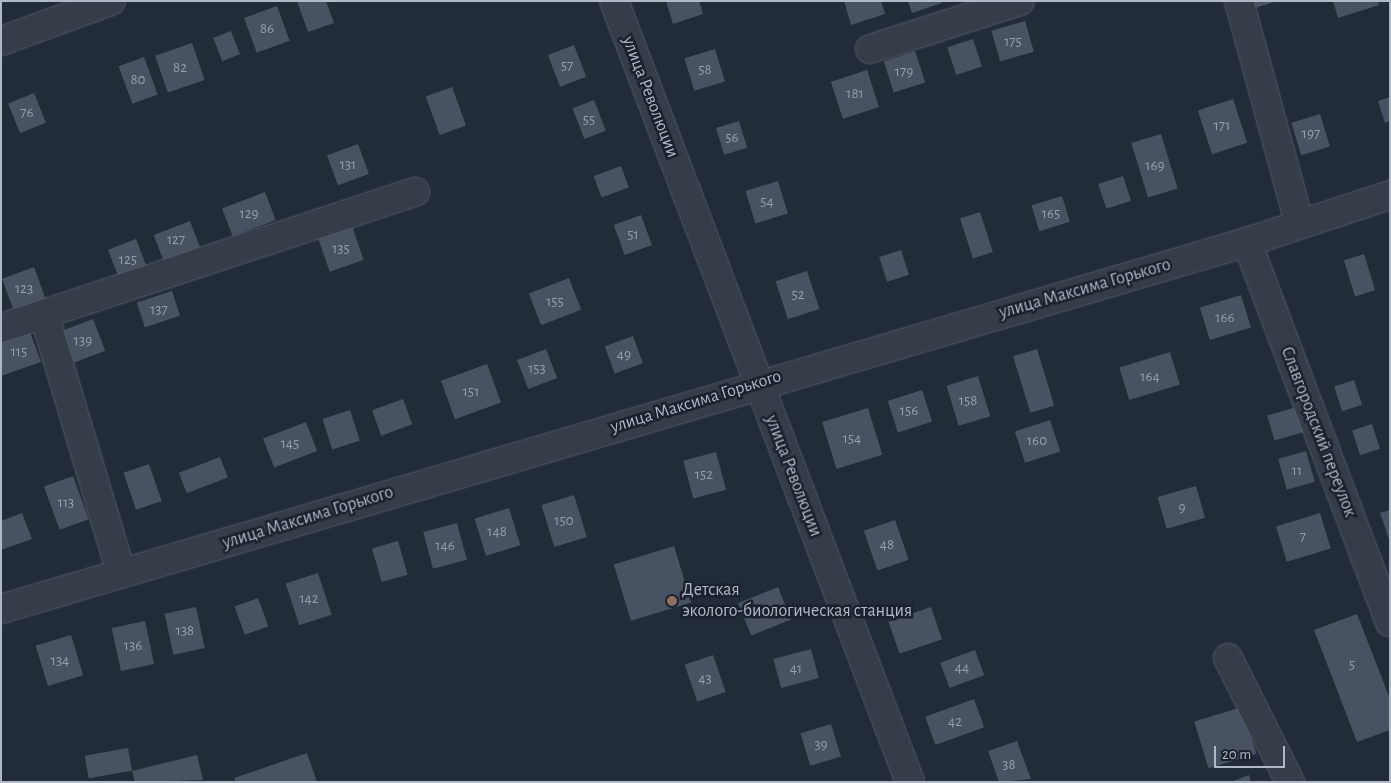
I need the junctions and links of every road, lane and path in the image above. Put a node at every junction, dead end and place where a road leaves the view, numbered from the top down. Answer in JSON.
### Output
{"nodes":[{"id":1,"x":111,"y":1,"type":"edge"},
{"id":2,"x":614,"y":1,"type":"edge"},
{"id":3,"x":1020,"y":1,"type":"edge"},
{"id":4,"x":1239,"y":1,"type":"edge"},
{"id":5,"x":1,"y":42,"type":"edge"},
{"id":6,"x":870,"y":49,"type":"dead end"},
{"id":7,"x":415,"y":192,"type":"dead end"},
{"id":8,"x":1390,"y":195,"type":"edge"},
{"id":9,"x":1299,"y":222,"type":"junction"},
{"id":10,"x":1247,"y":242,"type":"junction"},
{"id":11,"x":44,"y":314,"type":"junction"},
{"id":12,"x":1,"y":328,"type":"edge"},
{"id":13,"x":758,"y":383,"type":"junction"},
{"id":14,"x":121,"y":573,"type":"junction"},
{"id":15,"x":1,"y":609,"type":"edge"},
{"id":16,"x":1390,"y":622,"type":"edge"},
{"id":17,"x":1228,"y":658,"type":"dead end"},
{"id":18,"x":910,"y":782,"type":"edge"},
{"id":19,"x":1290,"y":782,"type":"edge"}],
"edges":[{"from":1,"to":5,"type":"street"},
{"from":2,"to":13,"type":"street","name":"улица Революции"},
{"from":3,"to":6,"type":"street"},
{"from":4,"to":9,"type":"street"},
{"from":7,"to":11,"type":"street"},
{"from":8,"to":9,"type":"street","name":"улица Максима Горького"},
{"from":9,"to":10,"type":"street","name":"улица Максима Горького"},
{"from":10,"to":13,"type":"street","name":"улица Максима Горького"},
{"from":10,"to":16,"type":"street","name":"Славгородский переулок"},
{"from":11,"to":12,"type":"street"},
{"from":11,"to":14,"type":"street"},
{"from":13,"to":14,"type":"street","name":"улица Максима Горького"},
{"from":13,"to":18,"type":"street","name":"улица Революции"},
{"from":14,"to":15,"type":"street","name":"улица Максима Горького"},
{"from":17,"to":19,"type":"street"}]}
